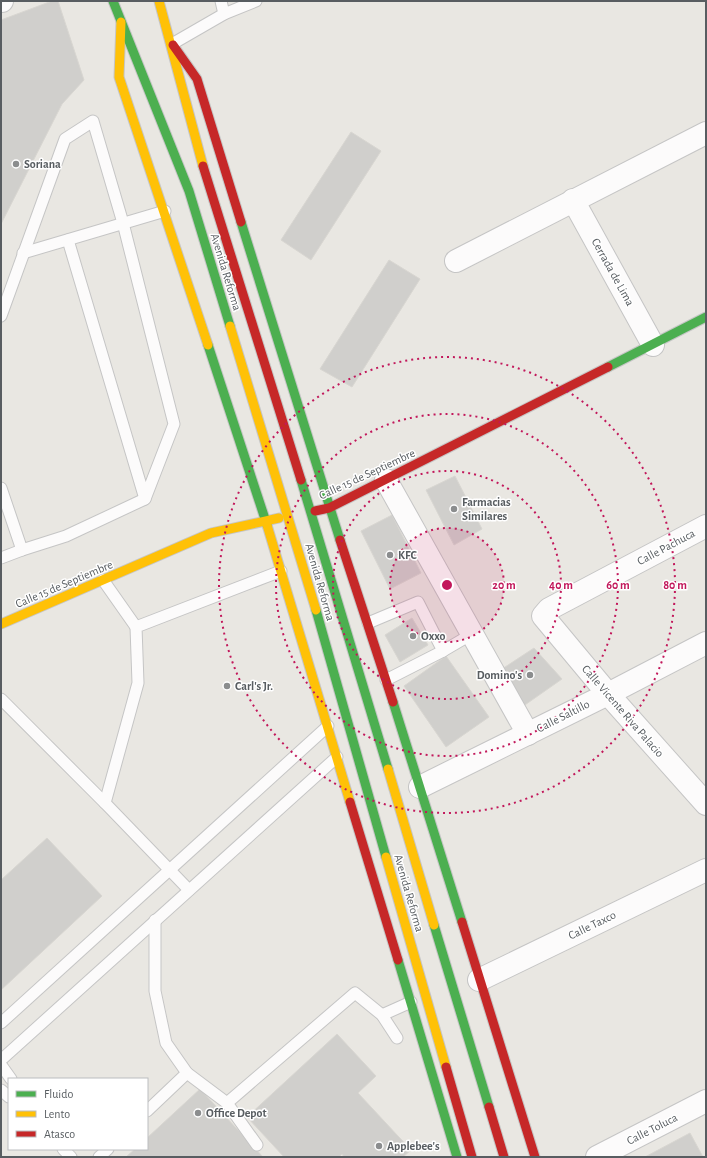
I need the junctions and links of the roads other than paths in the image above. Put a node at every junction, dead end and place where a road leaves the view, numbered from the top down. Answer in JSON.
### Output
{"nodes":[{"id":1,"x":113,"y":1,"type":"edge"},
{"id":2,"x":159,"y":1,"type":"edge"},
{"id":3,"x":221,"y":1,"type":"edge"},
{"id":4,"x":256,"y":1,"type":"edge"},
{"id":5,"x":224,"y":14,"type":"junction"},
{"id":6,"x":120,"y":22,"type":"junction"},
{"id":7,"x":172,"y":44,"type":"junction"},
{"id":8,"x":706,"y":133,"type":"edge"},
{"id":9,"x":573,"y":200,"type":"junction"},
{"id":10,"x":165,"y":211,"type":"junction"},
{"id":11,"x":123,"y":223,"type":"junction"},
{"id":12,"x":68,"y":240,"type":"junction"},
{"id":13,"x":23,"y":253,"type":"junction"},
{"id":14,"x":456,"y":261,"type":"dead end"},
{"id":15,"x":1,"y":316,"type":"edge"},
{"id":16,"x":706,"y":317,"type":"edge"},
{"id":17,"x":653,"y":344,"type":"junction"},
{"id":18,"x":386,"y":480,"type":"junction"},
{"id":19,"x":1,"y":488,"type":"edge"},
{"id":20,"x":145,"y":499,"type":"junction"},
{"id":21,"x":329,"y":508,"type":"junction"},
{"id":22,"x":300,"y":514,"type":"junction"},
{"id":23,"x":266,"y":521,"type":"junction"},
{"id":24,"x":706,"y":526,"type":"edge"},
{"id":25,"x":22,"y":550,"type":"junction"},
{"id":26,"x":1,"y":558,"type":"edge"},
{"id":27,"x":281,"y":571,"type":"junction"},
{"id":28,"x":103,"y":580,"type":"junction"},
{"id":29,"x":543,"y":616,"type":"joint"},
{"id":30,"x":368,"y":623,"type":"junction"},
{"id":31,"x":1,"y":624,"type":"edge"},
{"id":32,"x":136,"y":627,"type":"junction"},
{"id":33,"x":472,"y":634,"type":"junction"},
{"id":34,"x":706,"y":643,"type":"edge"},
{"id":35,"x":443,"y":651,"type":"junction"},
{"id":36,"x":386,"y":680,"type":"junction"},
{"id":37,"x":608,"y":694,"type":"junction"},
{"id":38,"x":1,"y":699,"type":"edge"},
{"id":39,"x":328,"y":726,"type":"junction"},
{"id":40,"x":528,"y":734,"type":"junction"},
{"id":41,"x":337,"y":757,"type":"junction"},
{"id":42,"x":420,"y":787,"type":"junction"},
{"id":43,"x":105,"y":804,"type":"junction"},
{"id":44,"x":706,"y":804,"type":"edge"},
{"id":45,"x":168,"y":870,"type":"junction"},
{"id":46,"x":706,"y":870,"type":"edge"},
{"id":47,"x":189,"y":890,"type":"junction"},
{"id":48,"x":155,"y":920,"type":"junction"},
{"id":49,"x":479,"y":980,"type":"junction"},
{"id":50,"x":411,"y":1002,"type":"junction"},
{"id":51,"x":382,"y":1015,"type":"junction"},
{"id":52,"x":1,"y":1023,"type":"edge"},
{"id":53,"x":397,"y":1038,"type":"dead end"},
{"id":54,"x":1,"y":1060,"type":"edge"},
{"id":55,"x":1,"y":1065,"type":"edge"},
{"id":56,"x":187,"y":1073,"type":"junction"},
{"id":57,"x":10,"y":1078,"type":"edge"},
{"id":58,"x":706,"y":1101,"type":"edge"},
{"id":59,"x":227,"y":1103,"type":"junction"},
{"id":60,"x":148,"y":1110,"type":"edge"},
{"id":61,"x":257,"y":1145,"type":"dead end"},
{"id":62,"x":107,"y":1150,"type":"edge"},
{"id":63,"x":99,"y":1157,"type":"edge"},
{"id":64,"x":457,"y":1157,"type":"edge"},
{"id":65,"x":472,"y":1157,"type":"edge"},
{"id":66,"x":504,"y":1157,"type":"edge"},
{"id":67,"x":535,"y":1157,"type":"edge"},
{"id":68,"x":597,"y":1157,"type":"edge"}],
"edges":[{"from":1,"to":6,"type":"street","name":"Avenida Reforma"},
{"from":2,"to":7,"type":"street","name":"Avenida Reforma"},
{"from":3,"to":5,"type":"lane"},
{"from":4,"to":5,"type":"lane"},
{"from":5,"to":7,"type":"lane"},
{"from":6,"to":10,"type":"street","name":"Avenida Reforma"},
{"from":6,"to":22,"type":"street","name":"Avenida Reforma"},
{"from":7,"to":21,"type":"street","name":"Avenida Reforma"},
{"from":7,"to":22,"type":"street","name":"Avenida Reforma"},
{"from":8,"to":9,"type":"street"},
{"from":9,"to":14,"type":"street"},
{"from":9,"to":17,"type":"street","name":"Cerrada de Lima"},
{"from":10,"to":11,"type":"lane"},
{"from":10,"to":23,"type":"street","name":"Avenida Reforma"},
{"from":11,"to":12,"type":"lane"},
{"from":11,"to":13,"type":"lane"},
{"from":11,"to":20,"type":"lane"},
{"from":12,"to":13,"type":"lane"},
{"from":12,"to":20,"type":"lane"},
{"from":13,"to":15,"type":"lane"},
{"from":16,"to":17,"type":"street","name":"Calle 15 de Septiembre"},
{"from":17,"to":18,"type":"street","name":"Calle 15 de Septiembre"},
{"from":18,"to":21,"type":"street","name":"Calle 15 de Septiembre"},
{"from":18,"to":33,"type":"street"},
{"from":19,"to":25,"type":"lane"},
{"from":20,"to":25,"type":"lane"},
{"from":21,"to":22,"type":"street","name":"Calle 15 de Septiembre"},
{"from":21,"to":30,"type":"street","name":"Avenida Reforma"},
{"from":22,"to":23,"type":"street","name":"Calle 15 de Septiembre"},
{"from":22,"to":65,"type":"street","name":"Avenida Reforma"},
{"from":22,"to":66,"type":"street","name":"Avenida Reforma"},
{"from":23,"to":27,"type":"street","name":"Avenida Reforma"},
{"from":23,"to":28,"type":"street","name":"Calle 15 de Septiembre"},
{"from":24,"to":29,"type":"street","name":"Calle Pachuca"},
{"from":25,"to":26,"type":"lane"},
{"from":27,"to":32,"type":"lane"},
{"from":27,"to":39,"type":"street","name":"Avenida Reforma"},
{"from":28,"to":31,"type":"street","name":"Calle 15 de Septiembre"},
{"from":28,"to":32,"type":"lane"},
{"from":29,"to":37,"type":"street","name":"Calle Vicente Riva Palacio"},
{"from":30,"to":35,"type":"lane"},
{"from":30,"to":36,"type":"street","name":"Avenida Reforma"},
{"from":32,"to":43,"type":"lane"},
{"from":33,"to":35,"type":"lane"},
{"from":33,"to":40,"type":"street"},
{"from":34,"to":37,"type":"street","name":"Calle Saltillo"},
{"from":35,"to":36,"type":"lane"},
{"from":36,"to":42,"type":"street","name":"Avenida Reforma"},
{"from":37,"to":40,"type":"street","name":"Calle Saltillo"},
{"from":37,"to":44,"type":"street","name":"Calle Vicente Riva Palacio"},
{"from":38,"to":43,"type":"lane"},
{"from":39,"to":41,"type":"street","name":"Avenida Reforma"},
{"from":39,"to":45,"type":"lane"},
{"from":40,"to":42,"type":"street","name":"Calle Saltillo"},
{"from":41,"to":47,"type":"lane"},
{"from":41,"to":50,"type":"street","name":"Avenida Reforma"},
{"from":42,"to":49,"type":"street","name":"Avenida Reforma"},
{"from":43,"to":45,"type":"lane"},
{"from":45,"to":47,"type":"lane"},
{"from":45,"to":52,"type":"lane"},
{"from":46,"to":49,"type":"street","name":"Calle Taxco"},
{"from":47,"to":48,"type":"lane"},
{"from":48,"to":54,"type":"lane"},
{"from":48,"to":56,"type":"lane"},
{"from":49,"to":67,"type":"street","name":"Avenida Reforma"},
{"from":50,"to":51,"type":"lane"},
{"from":50,"to":64,"type":"street","name":"Avenida Reforma"},
{"from":51,"to":53,"type":"lane"},
{"from":51,"to":59,"type":"lane"},
{"from":55,"to":57,"type":"lane"},
{"from":56,"to":59,"type":"lane"},
{"from":56,"to":60,"type":"lane"},
{"from":58,"to":68,"type":"street","name":"Calle Toluca"},
{"from":59,"to":61,"type":"lane"},
{"from":62,"to":63,"type":"lane"}]}
